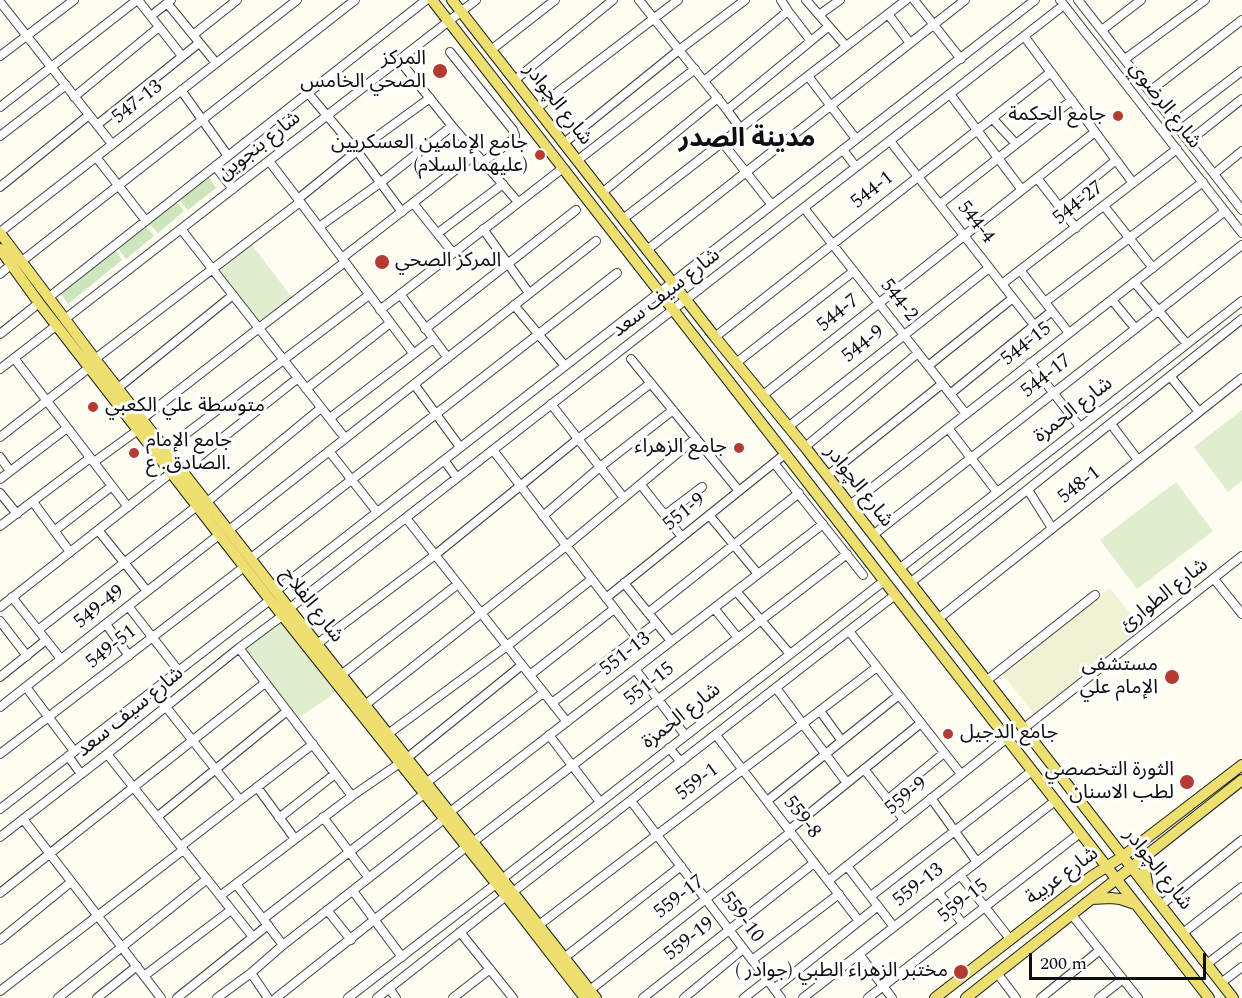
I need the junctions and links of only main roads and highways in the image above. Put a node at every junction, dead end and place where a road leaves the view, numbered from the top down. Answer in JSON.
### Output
{"nodes":[{"id":1,"x":432,"y":0,"type":"edge"},
{"id":2,"x":452,"y":0,"type":"edge"},
{"id":3,"x":0,"y":232,"type":"edge"},
{"id":4,"x":0,"y":249,"type":"edge"},
{"id":5,"x":17,"y":263,"type":"junction"},
{"id":6,"x":93,"y":363,"type":"junction"},
{"id":7,"x":140,"y":424,"type":"junction"},
{"id":8,"x":177,"y":471,"type":"junction"},
{"id":9,"x":286,"y":612,"type":"junction"},
{"id":10,"x":993,"y":691,"type":"junction"},
{"id":11,"x":979,"y":702,"type":"junction"},
{"id":12,"x":403,"y":761,"type":"junction"},
{"id":13,"x":1242,"y":765,"type":"edge"},
{"id":14,"x":1242,"y":780,"type":"edge"},
{"id":15,"x":1110,"y":840,"type":"junction"},
{"id":16,"x":1137,"y":845,"type":"junction"},
{"id":17,"x":1092,"y":848,"type":"junction"},
{"id":18,"x":1145,"y":856,"type":"junction"},
{"id":19,"x":1122,"y":857,"type":"junction"},
{"id":20,"x":1131,"y":866,"type":"junction"},
{"id":21,"x":1106,"y":867,"type":"junction"},
{"id":22,"x":1092,"y":876,"type":"junction"},
{"id":23,"x":1116,"y":878,"type":"junction"},
{"id":24,"x":1149,"y":890,"type":"junction"},
{"id":25,"x":510,"y":894,"type":"junction"},
{"id":26,"x":1092,"y":899,"type":"junction"},
{"id":27,"x":1136,"y":904,"type":"junction"},
{"id":28,"x":590,"y":995,"type":"edge"},
{"id":29,"x":935,"y":998,"type":"edge"},
{"id":30,"x":966,"y":998,"type":"edge"},
{"id":31,"x":1209,"y":998,"type":"edge"},
{"id":32,"x":1233,"y":998,"type":"edge"}],
"edges":[{"from":1,"to":11,"type":"main road","name":"شارع الچوادر"},
{"from":2,"to":10,"type":"main road","name":"شارع الچوادر"},
{"from":3,"to":5,"type":"main road","name":"شارع الفلاح"},
{"from":4,"to":5,"type":"main road","name":"شارع الفلاح"},
{"from":5,"to":6,"type":"main road","name":"شارع الفلاح"},
{"from":6,"to":7,"type":"main road","name":"شارع الفلاح"},
{"from":6,"to":7,"type":"main road","name":"شارع الفلاح"},
{"from":7,"to":8,"type":"main road","name":"شارع الفلاح"},
{"from":7,"to":8,"type":"main road","name":"شارع الفلاح"},
{"from":8,"to":9,"type":"main road","name":"شارع الفلاح"},
{"from":9,"to":12,"type":"main road","name":"شارع الفلاح"},
{"from":9,"to":12,"type":"main road","name":"شارع الفلاح"},
{"from":10,"to":11,"type":"main road"},
{"from":10,"to":15,"type":"main road","name":"شارع الچوادر"},
{"from":11,"to":17,"type":"main road","name":"شارع الچوادر"},
{"from":12,"to":25,"type":"main road","name":"شارع الفلاح"},
{"from":13,"to":16,"type":"main road","name":"شارع عربية"},
{"from":14,"to":18,"type":"main road","name":"شارع عربية"},
{"from":15,"to":16,"type":"main road"},
{"from":15,"to":19,"type":"main road","name":"شارع الچوادر"},
{"from":16,"to":19,"type":"main road","name":"شارع عربية"},
{"from":17,"to":21,"type":"main road","name":"شارع الچوادر"},
{"from":17,"to":22,"type":"main road"},
{"from":18,"to":20,"type":"main road","name":"شارع عربية"},
{"from":18,"to":24,"type":"main road"},
{"from":19,"to":20,"type":"main road","name":"شارع الچوادر"},
{"from":19,"to":21,"type":"main road","name":"شارع عربية"},
{"from":20,"to":23,"type":"main road","name":"شارع عربية"},
{"from":20,"to":24,"type":"main road","name":"شارع الچوادر"},
{"from":21,"to":22,"type":"main road","name":"شارع عربية"},
{"from":21,"to":23,"type":"main road","name":"شارع الچوادر"},
{"from":22,"to":29,"type":"main road","name":"شارع عربية"},
{"from":23,"to":26,"type":"main road","name":"شارع عربية"},
{"from":23,"to":27,"type":"main road","name":"شارع الچوادر"},
{"from":24,"to":32,"type":"main road","name":"شارع الچوادر"},
{"from":25,"to":28,"type":"main road","name":"شارع الفلاح"},
{"from":25,"to":28,"type":"main road","name":"شارع الفلاح"},
{"from":26,"to":27,"type":"main road"},
{"from":26,"to":30,"type":"main road","name":"شارع عربية"},
{"from":27,"to":31,"type":"main road","name":"شارع الچوادر"}]}
